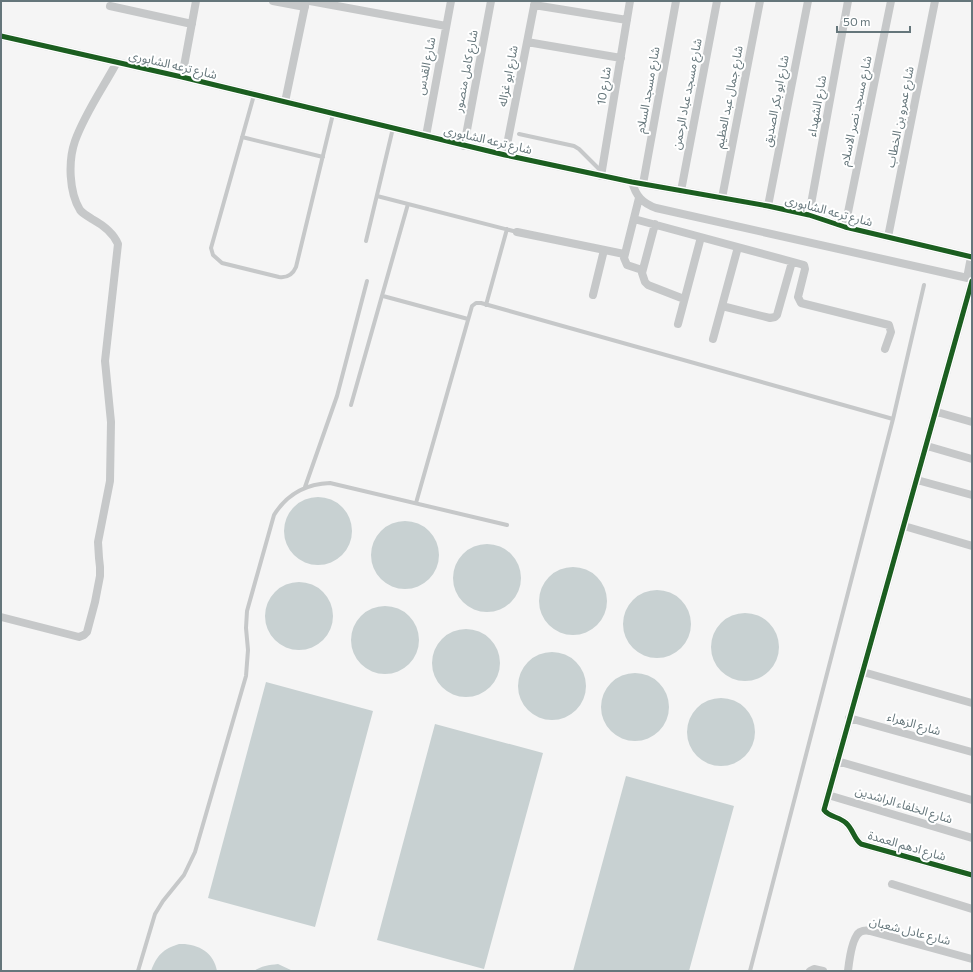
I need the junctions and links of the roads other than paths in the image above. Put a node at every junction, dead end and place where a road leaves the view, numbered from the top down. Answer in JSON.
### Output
{"nodes":[{"id":1,"x":196,"y":1,"type":"edge"},
{"id":2,"x":273,"y":1,"type":"edge"},
{"id":3,"x":451,"y":1,"type":"edge"},
{"id":4,"x":491,"y":1,"type":"edge"},
{"id":5,"x":630,"y":1,"type":"edge"},
{"id":6,"x":676,"y":1,"type":"edge"},
{"id":7,"x":717,"y":1,"type":"edge"},
{"id":8,"x":760,"y":1,"type":"edge"},
{"id":9,"x":808,"y":1,"type":"edge"},
{"id":10,"x":848,"y":1,"type":"edge"},
{"id":11,"x":891,"y":1,"type":"edge"},
{"id":12,"x":935,"y":1,"type":"edge"},
{"id":13,"x":307,"y":3,"type":"edge"},
{"id":14,"x":535,"y":3,"type":"edge"},
{"id":15,"x":110,"y":6,"type":"dead end"},
{"id":16,"x":627,"y":20,"type":"junction"},
{"id":17,"x":192,"y":24,"type":"junction"},
{"id":18,"x":446,"y":26,"type":"junction"},
{"id":19,"x":1,"y":36,"type":"edge"},
{"id":20,"x":527,"y":42,"type":"junction"},
{"id":21,"x":621,"y":58,"type":"junction"},
{"id":22,"x":117,"y":62,"type":"junction"},
{"id":23,"x":182,"y":77,"type":"junction"},
{"id":24,"x":254,"y":95,"type":"junction"},
{"id":25,"x":286,"y":102,"type":"junction"},
{"id":26,"x":333,"y":114,"type":"junction"},
{"id":27,"x":393,"y":128,"type":"junction"},
{"id":28,"x":519,"y":134,"type":"dead end"},
{"id":29,"x":426,"y":136,"type":"junction"},
{"id":30,"x":242,"y":137,"type":"junction"},
{"id":31,"x":464,"y":146,"type":"junction"},
{"id":32,"x":505,"y":155,"type":"junction"},
{"id":33,"x":323,"y":157,"type":"junction"},
{"id":34,"x":602,"y":174,"type":"junction"},
{"id":35,"x":632,"y":182,"type":"junction"},
{"id":36,"x":643,"y":184,"type":"junction"},
{"id":37,"x":681,"y":191,"type":"junction"},
{"id":38,"x":377,"y":196,"type":"junction"},
{"id":39,"x":639,"y":198,"type":"junction"},
{"id":40,"x":722,"y":198,"type":"junction"},
{"id":41,"x":408,"y":204,"type":"junction"},
{"id":42,"x":768,"y":206,"type":"junction"},
{"id":43,"x":809,"y":215,"type":"junction"},
{"id":44,"x":634,"y":219,"type":"junction"},
{"id":45,"x":655,"y":224,"type":"junction"},
{"id":46,"x":845,"y":227,"type":"junction"},
{"id":47,"x":507,"y":229,"type":"junction"},
{"id":48,"x":518,"y":232,"type":"joint"},
{"id":49,"x":701,"y":237,"type":"junction"},
{"id":50,"x":888,"y":237,"type":"junction"},
{"id":51,"x":366,"y":241,"type":"dead end"},
{"id":52,"x":738,"y":247,"type":"junction"},
{"id":53,"x":604,"y":250,"type":"junction"},
{"id":54,"x":624,"y":254,"type":"junction"},
{"id":55,"x":972,"y":257,"type":"edge"},
{"id":56,"x":792,"y":262,"type":"junction"},
{"id":57,"x":642,"y":270,"type":"junction"},
{"id":58,"x":970,"y":279,"type":"edge"},
{"id":59,"x":367,"y":281,"type":"dead end"},
{"id":60,"x":924,"y":285,"type":"dead end"},
{"id":61,"x":593,"y":294,"type":"dead end"},
{"id":62,"x":383,"y":296,"type":"junction"},
{"id":63,"x":684,"y":299,"type":"junction"},
{"id":64,"x":486,"y":305,"type":"junction"},
{"id":65,"x":722,"y":306,"type":"junction"},
{"id":66,"x":468,"y":319,"type":"junction"},
{"id":67,"x":678,"y":324,"type":"dead end"},
{"id":68,"x":713,"y":339,"type":"dead end"},
{"id":69,"x":885,"y":349,"type":"dead end"},
{"id":70,"x":351,"y":405,"type":"dead end"},
{"id":71,"x":936,"y":412,"type":"junction"},
{"id":72,"x":893,"y":419,"type":"junction"},
{"id":73,"x":972,"y":422,"type":"edge"},
{"id":74,"x":927,"y":446,"type":"junction"},
{"id":75,"x":972,"y":459,"type":"edge"},
{"id":76,"x":917,"y":480,"type":"junction"},
{"id":77,"x":305,"y":487,"type":"junction"},
{"id":78,"x":972,"y":495,"type":"edge"},
{"id":79,"x":416,"y":504,"type":"junction"},
{"id":80,"x":507,"y":525,"type":"dead end"},
{"id":81,"x":904,"y":526,"type":"junction"},
{"id":82,"x":972,"y":546,"type":"edge"},
{"id":83,"x":1,"y":618,"type":"edge"},
{"id":84,"x":863,"y":672,"type":"junction"},
{"id":85,"x":972,"y":703,"type":"edge"},
{"id":86,"x":849,"y":718,"type":"junction"},
{"id":87,"x":972,"y":752,"type":"edge"},
{"id":88,"x":837,"y":761,"type":"junction"},
{"id":89,"x":828,"y":795,"type":"junction"},
{"id":90,"x":972,"y":800,"type":"edge"},
{"id":91,"x":972,"y":838,"type":"edge"},
{"id":92,"x":972,"y":875,"type":"edge"},
{"id":93,"x":892,"y":884,"type":"dead end"},
{"id":94,"x":972,"y":909,"type":"edge"},
{"id":95,"x":972,"y":959,"type":"edge"},
{"id":96,"x":138,"y":971,"type":"edge"},
{"id":97,"x":750,"y":971,"type":"edge"},
{"id":98,"x":810,"y":971,"type":"edge"},
{"id":99,"x":823,"y":971,"type":"edge"},
{"id":100,"x":848,"y":971,"type":"edge"}],
"edges":[{"from":1,"to":17,"type":"street"},
{"from":2,"to":13,"type":"street"},
{"from":3,"to":18,"type":"street","name":"شارع القدس"},
{"from":4,"to":31,"type":"street","name":"شارع كامل منصور"},
{"from":5,"to":16,"type":"street","name":"شارع 10"},
{"from":6,"to":36,"type":"street","name":"شارع مسجد السلام"},
{"from":7,"to":37,"type":"street","name":"شارع مسجد عباد الرحمن"},
{"from":8,"to":40,"type":"street","name":"شارع جمال عبد العظيم"},
{"from":9,"to":42,"type":"street","name":"شارع ابو بكر الصديق"},
{"from":10,"to":43,"type":"street","name":"شارع الشهداء"},
{"from":11,"to":46,"type":"street","name":"شارع مسجد نصر الاسلام"},
{"from":12,"to":50,"type":"street","name":"شارع عمرو بن الخطاب"},
{"from":13,"to":18,"type":"street"},
{"from":13,"to":25,"type":"street"},
{"from":14,"to":16,"type":"street"},
{"from":14,"to":20,"type":"street","name":"شارع ابو غزاله"},
{"from":15,"to":17,"type":"street"},
{"from":16,"to":21,"type":"street","name":"شارع 10"},
{"from":17,"to":23,"type":"street"},
{"from":18,"to":29,"type":"street","name":"شارع القدس"},
{"from":19,"to":22,"type":"street","name":"شارع ترعه الشابورى"},
{"from":20,"to":21,"type":"street"},
{"from":20,"to":32,"type":"street","name":"شارع ابو غزاله"},
{"from":21,"to":34,"type":"street","name":"شارع 10"},
{"from":22,"to":23,"type":"street","name":"شارع ترعه الشابورى"},
{"from":22,"to":83,"type":"street"},
{"from":23,"to":24,"type":"street","name":"شارع ترعه الشابورى"},
{"from":24,"to":25,"type":"street","name":"شارع ترعه الشابورى"},
{"from":24,"to":30,"type":"lane"},
{"from":25,"to":26,"type":"street","name":"شارع ترعه الشابورى"},
{"from":26,"to":27,"type":"street","name":"شارع ترعه الشابورى"},
{"from":26,"to":33,"type":"lane"},
{"from":27,"to":29,"type":"street","name":"شارع ترعه الشابورى"},
{"from":27,"to":38,"type":"lane"},
{"from":28,"to":34,"type":"lane"},
{"from":29,"to":31,"type":"street","name":"شارع ترعه الشابورى"},
{"from":30,"to":33,"type":"lane"},
{"from":30,"to":33,"type":"lane"},
{"from":31,"to":32,"type":"street","name":"شارع ترعه الشابورى"},
{"from":32,"to":34,"type":"street","name":"شارع ترعه الشابورى"},
{"from":34,"to":35,"type":"street","name":"شارع ترعه الشابورى"},
{"from":35,"to":36,"type":"street","name":"شارع ترعه الشابورى"},
{"from":35,"to":39,"type":"street"},
{"from":36,"to":37,"type":"street","name":"شارع ترعه الشابورى"},
{"from":37,"to":40,"type":"street","name":"شارع ترعه الشابورى"},
{"from":38,"to":41,"type":"lane"},
{"from":38,"to":51,"type":"lane"},
{"from":39,"to":44,"type":"street"},
{"from":39,"to":58,"type":"street"},
{"from":40,"to":42,"type":"street","name":"شارع ترعه الشابورى"},
{"from":41,"to":47,"type":"lane"},
{"from":41,"to":62,"type":"lane"},
{"from":42,"to":43,"type":"street","name":"شارع ترعه الشابورى"},
{"from":43,"to":46,"type":"street","name":"شارع ترعه الشابورى"},
{"from":44,"to":45,"type":"street"},
{"from":44,"to":54,"type":"street"},
{"from":45,"to":49,"type":"street"},
{"from":45,"to":57,"type":"street"},
{"from":46,"to":50,"type":"street","name":"شارع ترعه الشابورى"},
{"from":47,"to":48,"type":"lane"},
{"from":47,"to":64,"type":"lane"},
{"from":48,"to":53,"type":"street"},
{"from":49,"to":52,"type":"street"},
{"from":49,"to":63,"type":"street"},
{"from":50,"to":55,"type":"street","name":"شارع ترعه الشابورى"},
{"from":52,"to":56,"type":"street"},
{"from":52,"to":65,"type":"street"},
{"from":53,"to":54,"type":"street"},
{"from":53,"to":61,"type":"street"},
{"from":54,"to":57,"type":"street"},
{"from":55,"to":58,"type":"street"},
{"from":56,"to":65,"type":"street"},
{"from":56,"to":69,"type":"street"},
{"from":57,"to":63,"type":"street"},
{"from":58,"to":71,"type":"street"},
{"from":59,"to":77,"type":"lane"},
{"from":60,"to":72,"type":"lane"},
{"from":62,"to":66,"type":"lane"},
{"from":62,"to":70,"type":"lane"},
{"from":63,"to":67,"type":"street"},
{"from":64,"to":66,"type":"lane"},
{"from":64,"to":72,"type":"lane"},
{"from":65,"to":68,"type":"street"},
{"from":66,"to":79,"type":"lane"},
{"from":71,"to":73,"type":"street"},
{"from":71,"to":74,"type":"street"},
{"from":72,"to":97,"type":"lane"},
{"from":74,"to":75,"type":"street"},
{"from":74,"to":76,"type":"street"},
{"from":76,"to":78,"type":"street"},
{"from":76,"to":81,"type":"street"},
{"from":77,"to":79,"type":"lane"},
{"from":77,"to":96,"type":"lane"},
{"from":79,"to":80,"type":"lane"},
{"from":81,"to":82,"type":"street"},
{"from":81,"to":84,"type":"street"},
{"from":84,"to":85,"type":"street"},
{"from":84,"to":86,"type":"street"},
{"from":86,"to":87,"type":"street","name":"شارع الزهراء"},
{"from":86,"to":88,"type":"street"},
{"from":88,"to":89,"type":"street"},
{"from":88,"to":90,"type":"street"},
{"from":89,"to":91,"type":"street","name":"شارع الخلفاء الراشدين"},
{"from":89,"to":92,"type":"street","name":"شارع ادهم العمدة"},
{"from":93,"to":94,"type":"street"},
{"from":95,"to":100,"type":"street","name":"شارع عادل شعبان"},
{"from":98,"to":99,"type":"street"}]}
